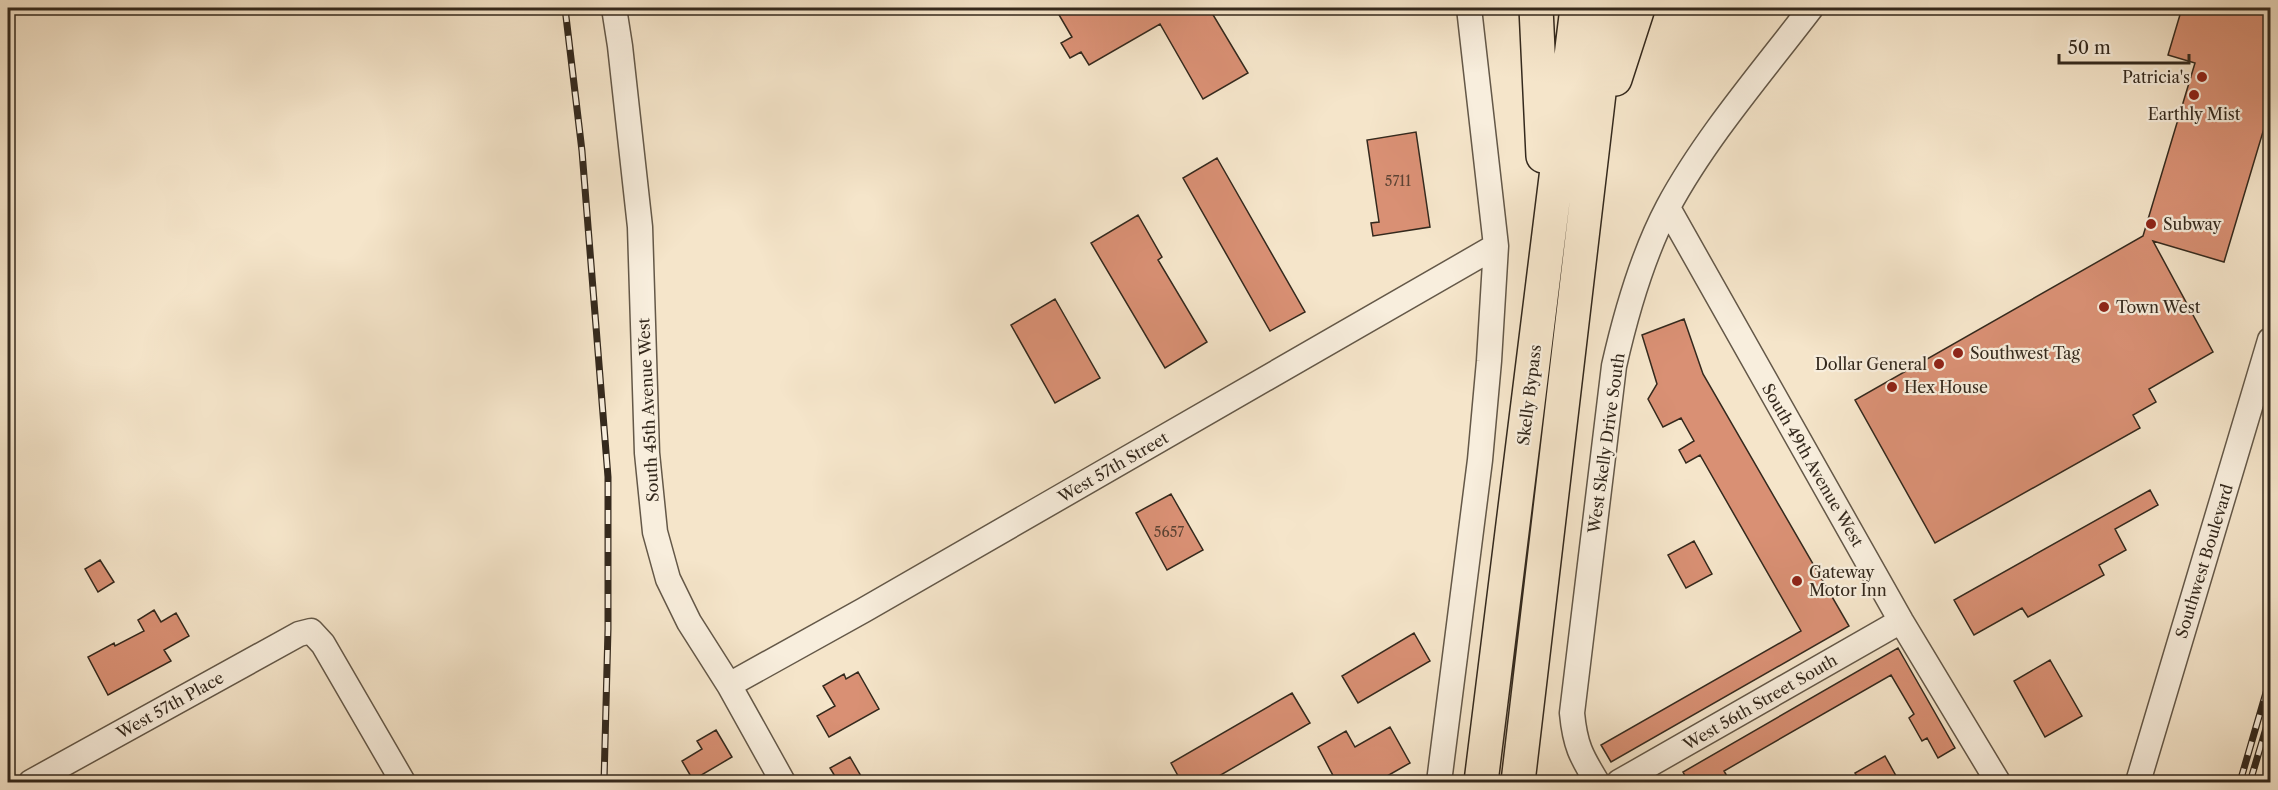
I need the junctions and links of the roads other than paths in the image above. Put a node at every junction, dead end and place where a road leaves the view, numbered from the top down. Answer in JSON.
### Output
{"nodes":[{"id":1,"x":614,"y":8,"type":"edge"},
{"id":2,"x":1469,"y":8,"type":"edge"},
{"id":3,"x":1536,"y":8,"type":"edge"},
{"id":4,"x":1577,"y":8,"type":"edge"},
{"id":5,"x":1609,"y":8,"type":"edge"},
{"id":6,"x":1638,"y":8,"type":"edge"},
{"id":7,"x":1811,"y":8,"type":"edge"},
{"id":8,"x":1592,"y":153,"type":"junction"},
{"id":9,"x":1668,"y":208,"type":"junction"},
{"id":10,"x":1496,"y":246,"type":"junction"},
{"id":11,"x":1548,"y":247,"type":"junction"},
{"id":12,"x":2271,"y":340,"type":"edge"},
{"id":13,"x":1901,"y":621,"type":"junction"},
{"id":14,"x":729,"y":685,"type":"junction"},
{"id":15,"x":1658,"y":773,"type":"edge"},
{"id":16,"x":31,"y":783,"type":"edge"},
{"id":17,"x":404,"y":783,"type":"edge"},
{"id":18,"x":783,"y":783,"type":"edge"},
{"id":19,"x":1439,"y":783,"type":"edge"},
{"id":20,"x":1481,"y":783,"type":"edge"},
{"id":21,"x":1518,"y":783,"type":"edge"},
{"id":22,"x":1597,"y":783,"type":"edge"},
{"id":23,"x":1619,"y":783,"type":"edge"},
{"id":24,"x":1998,"y":783,"type":"edge"},
{"id":25,"x":2138,"y":783,"type":"edge"}],
"edges":[{"from":1,"to":14,"type":"street","name":"South 45th Avenue West"},
{"from":2,"to":10,"type":"street"},
{"from":3,"to":11,"type":"highway"},
{"from":4,"to":11,"type":"highway","name":"Skelly Bypass"},
{"from":5,"to":8,"type":"highway","name":"Skelly Bypass"},
{"from":6,"to":8,"type":"highway"},
{"from":7,"to":9,"type":"street","name":"West Skelly Drive South"},
{"from":8,"to":21,"type":"highway","name":"Skelly Bypass"},
{"from":9,"to":13,"type":"street","name":"South 49th Avenue West"},
{"from":9,"to":22,"type":"street","name":"West Skelly Drive South"},
{"from":10,"to":14,"type":"street","name":"West 57th Street"},
{"from":10,"to":19,"type":"street"},
{"from":11,"to":20,"type":"highway","name":"Skelly Bypass"},
{"from":12,"to":25,"type":"street","name":"Southwest Boulevard"},
{"from":13,"to":15,"type":"street","name":"West 56th Street South"},
{"from":13,"to":24,"type":"street","name":"South 49th Avenue West"},
{"from":14,"to":18,"type":"street","name":"South 45th Avenue West"},
{"from":15,"to":23,"type":"street","name":"West 56th Street South"},
{"from":16,"to":17,"type":"street","name":"West 57th Place"}]}
